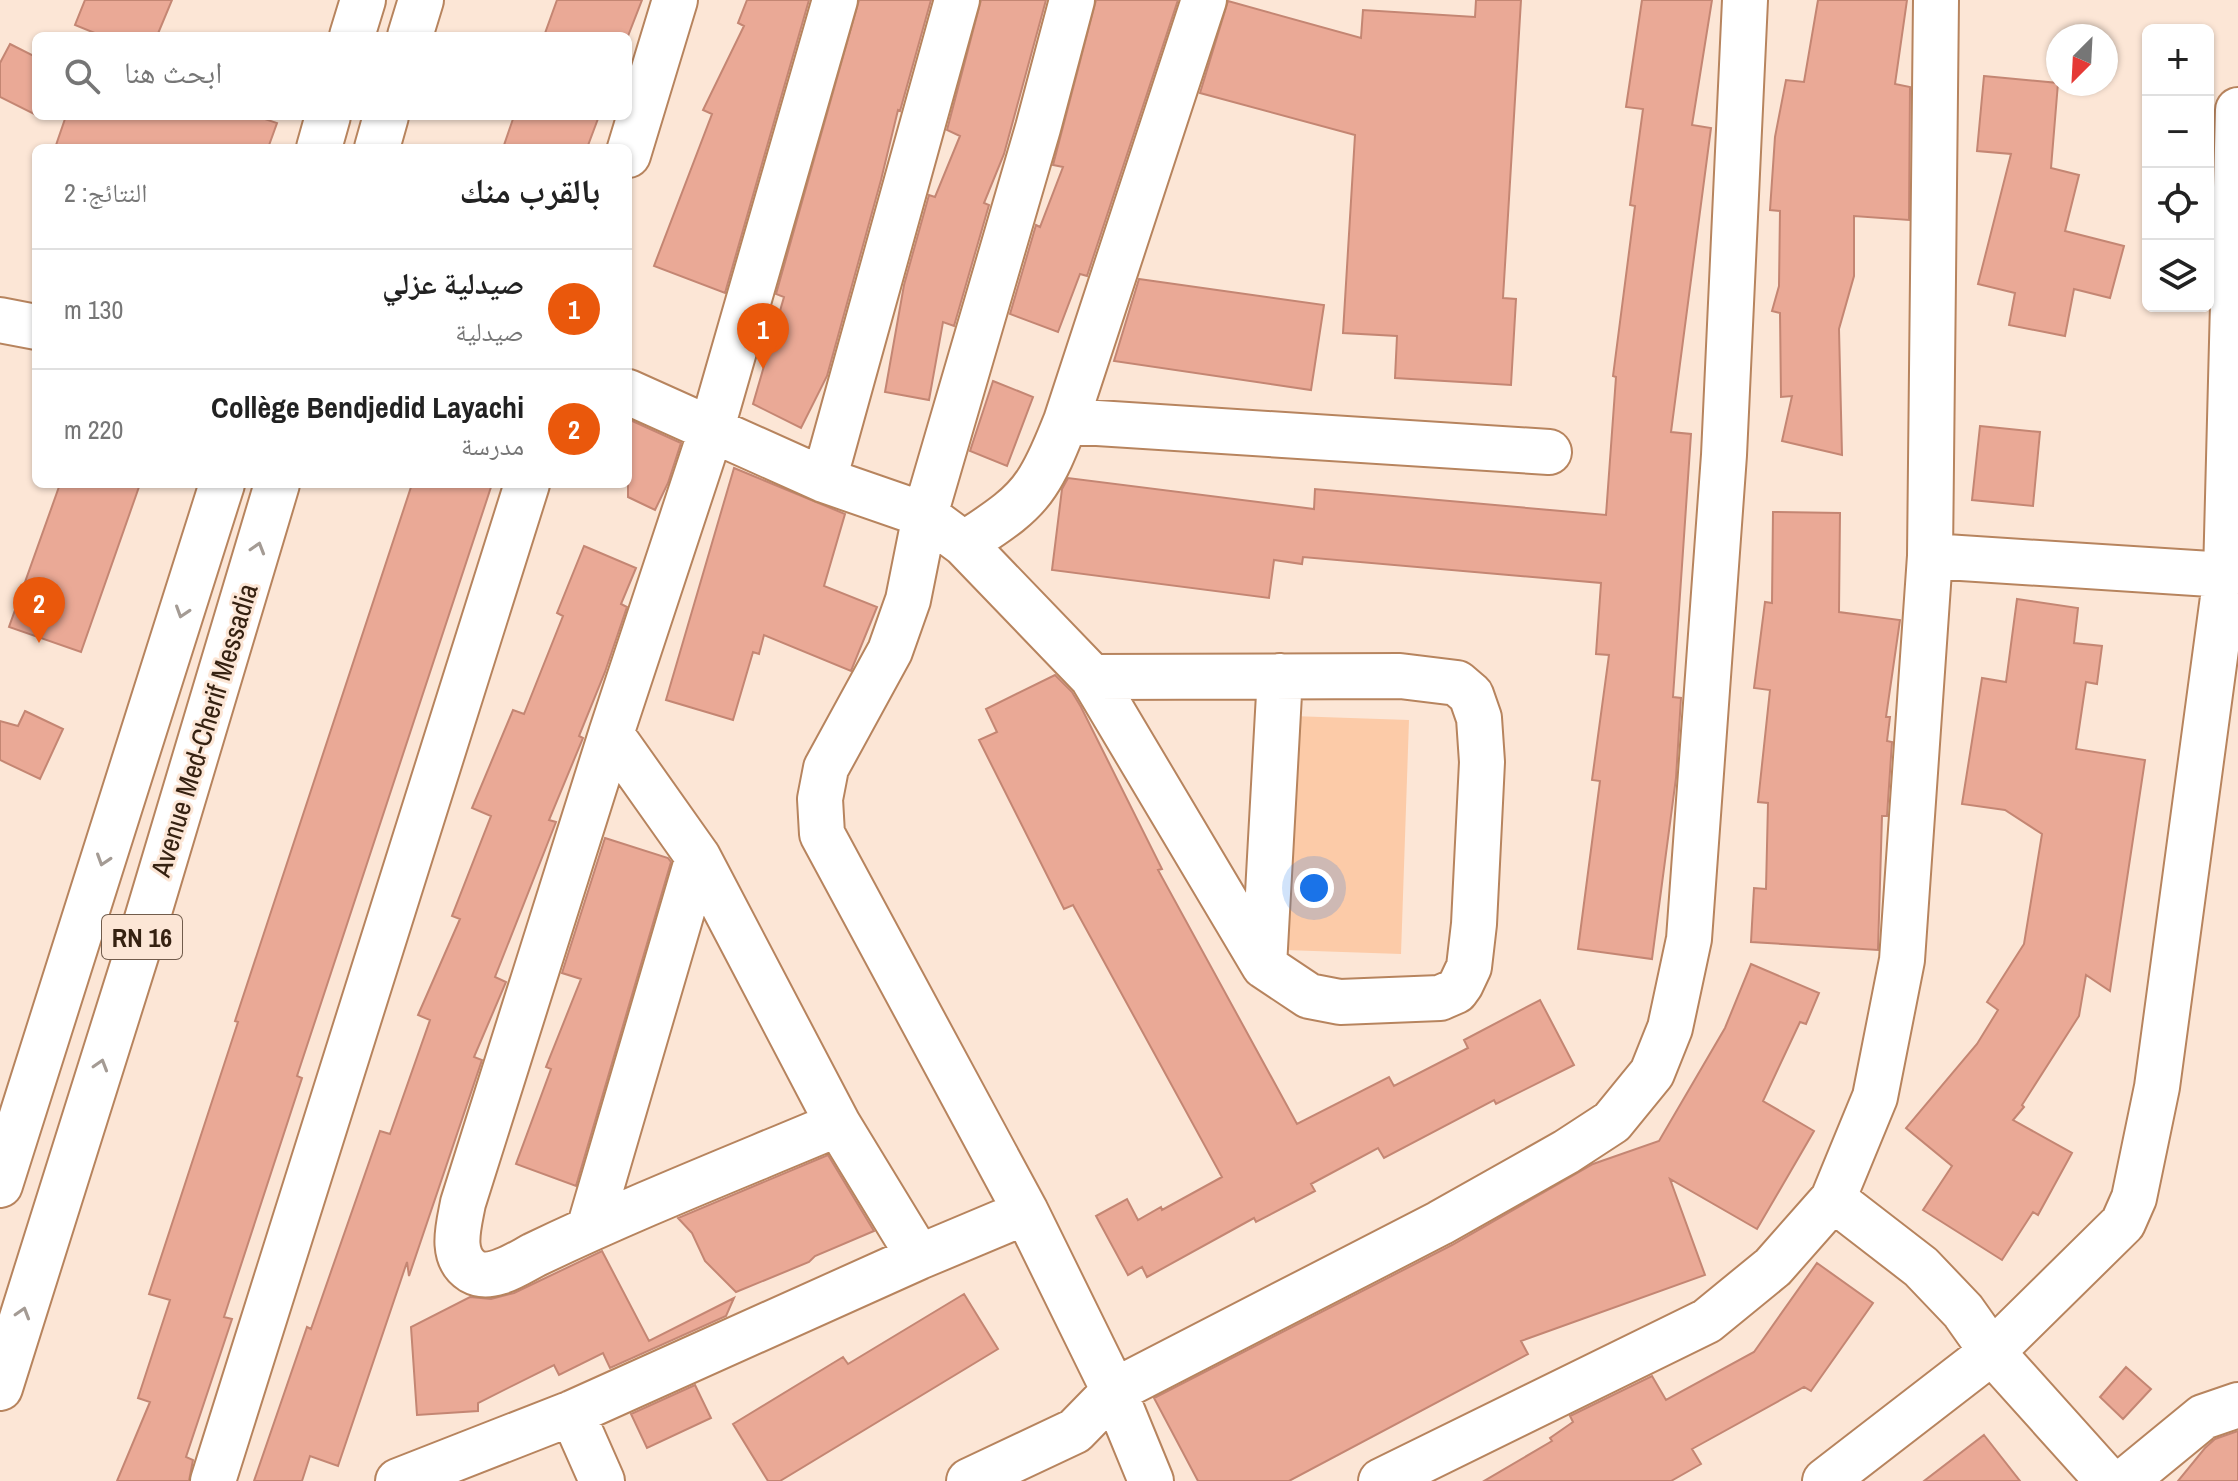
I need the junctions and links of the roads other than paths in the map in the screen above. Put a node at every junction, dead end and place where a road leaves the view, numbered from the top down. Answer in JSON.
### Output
{"nodes":[{"id":1,"x":363,"y":0,"type":"edge"},
{"id":2,"x":421,"y":0,"type":"edge"},
{"id":3,"x":675,"y":0,"type":"edge"},
{"id":4,"x":835,"y":0,"type":"edge"},
{"id":5,"x":957,"y":0,"type":"edge"},
{"id":6,"x":1072,"y":0,"type":"edge"},
{"id":7,"x":1204,"y":0,"type":"edge"},
{"id":8,"x":1745,"y":0,"type":"edge"},
{"id":9,"x":1936,"y":0,"type":"edge"},
{"id":10,"x":353,"y":32,"type":"edge"},
{"id":11,"x":411,"y":32,"type":"edge"},
{"id":12,"x":2238,"y":110,"type":"edge"},
{"id":13,"x":327,"y":120,"type":"edge"},
{"id":14,"x":385,"y":120,"type":"edge"},
{"id":15,"x":320,"y":144,"type":"edge"},
{"id":16,"x":378,"y":144,"type":"edge"},
{"id":17,"x":631,"y":144,"type":"edge"},
{"id":18,"x":0,"y":320,"type":"edge"},
{"id":19,"x":32,"y":326,"type":"edge"},
{"id":20,"x":632,"y":394,"type":"edge"},
{"id":21,"x":1066,"y":421,"type":"junction"},
{"id":22,"x":711,"y":431,"type":"junction"},
{"id":23,"x":1549,"y":452,"type":"dead end"},
{"id":24,"x":824,"y":480,"type":"junction"},
{"id":25,"x":221,"y":488,"type":"edge"},
{"id":26,"x":276,"y":488,"type":"edge"},
{"id":27,"x":526,"y":488,"type":"edge"},
{"id":28,"x":925,"y":515,"type":"junction"},
{"id":29,"x":964,"y":544,"type":"junction"},
{"id":30,"x":1930,"y":556,"type":"junction"},
{"id":31,"x":2226,"y":575,"type":"junction"},
{"id":32,"x":1280,"y":676,"type":"junction"},
{"id":33,"x":1092,"y":677,"type":"junction"},
{"id":34,"x":611,"y":734,"type":"junction"},
{"id":35,"x":698,"y":857,"type":"junction"},
{"id":36,"x":1264,"y":966,"type":"junction"},
{"id":37,"x":838,"y":1124,"type":"junction"},
{"id":38,"x":0,"y":1185,"type":"edge"},
{"id":39,"x":1833,"y":1199,"type":"junction"},
{"id":40,"x":1026,"y":1212,"type":"junction"},
{"id":41,"x":589,"y":1229,"type":"junction"},
{"id":42,"x":919,"y":1257,"type":"junction"},
{"id":43,"x":1992,"y":1352,"type":"junction"},
{"id":44,"x":0,"y":1388,"type":"edge"},
{"id":45,"x":1114,"y":1391,"type":"junction"},
{"id":46,"x":2238,"y":1405,"type":"edge"},
{"id":47,"x":572,"y":1413,"type":"junction"},
{"id":48,"x":213,"y":1481,"type":"edge"},
{"id":49,"x":398,"y":1481,"type":"edge"},
{"id":50,"x":602,"y":1481,"type":"edge"},
{"id":51,"x":969,"y":1481,"type":"edge"},
{"id":52,"x":1151,"y":1481,"type":"edge"},
{"id":53,"x":1381,"y":1481,"type":"edge"},
{"id":54,"x":1825,"y":1481,"type":"edge"},
{"id":55,"x":2108,"y":1481,"type":"edge"},
{"id":56,"x":2125,"y":1481,"type":"edge"}],
"edges":[{"from":1,"to":10,"type":"main road"},
{"from":2,"to":11,"type":"main road"},
{"from":3,"to":17,"type":"main road"},
{"from":4,"to":22,"type":"main road"},
{"from":5,"to":24,"type":"main road"},
{"from":6,"to":28,"type":"main road"},
{"from":7,"to":21,"type":"main road"},
{"from":8,"to":45,"type":"main road"},
{"from":9,"to":30,"type":"main road"},
{"from":12,"to":31,"type":"main road"},
{"from":13,"to":15,"type":"main road"},
{"from":14,"to":16,"type":"main road"},
{"from":18,"to":19,"type":"main road"},
{"from":20,"to":22,"type":"main road"},
{"from":21,"to":23,"type":"main road"},
{"from":21,"to":29,"type":"main road"},
{"from":22,"to":24,"type":"main road"},
{"from":22,"to":34,"type":"main road"},
{"from":24,"to":28,"type":"main road"},
{"from":25,"to":38,"type":"main road","name":"Avenue Med-Cherif Messadia","number":"RN 16","one_way":true},
{"from":44,"to":26,"type":"main road","name":"Avenue Med-Cherif Messadia","number":"RN 16","one_way":true},
{"from":27,"to":48,"type":"main road"},
{"from":28,"to":29,"type":"main road"},
{"from":28,"to":40,"type":"main road"},
{"from":29,"to":33,"type":"main road"},
{"from":30,"to":31,"type":"main road"},
{"from":30,"to":39,"type":"main road"},
{"from":31,"to":43,"type":"main road"},
{"from":32,"to":33,"type":"main road"},
{"from":32,"to":36,"type":"main road"},
{"from":32,"to":36,"type":"main road"},
{"from":33,"to":36,"type":"main road"},
{"from":34,"to":35,"type":"main road"},
{"from":34,"to":41,"type":"main road"},
{"from":35,"to":37,"type":"main road"},
{"from":35,"to":41,"type":"main road"},
{"from":37,"to":41,"type":"main road"},
{"from":37,"to":42,"type":"main road"},
{"from":39,"to":43,"type":"main road"},
{"from":39,"to":53,"type":"main road"},
{"from":40,"to":42,"type":"main road"},
{"from":40,"to":45,"type":"main road"},
{"from":42,"to":47,"type":"main road"},
{"from":43,"to":54,"type":"main road"},
{"from":43,"to":55,"type":"main road"},
{"from":45,"to":51,"type":"main road"},
{"from":45,"to":52,"type":"main road"},
{"from":46,"to":56,"type":"main road"},
{"from":47,"to":49,"type":"main road"},
{"from":47,"to":50,"type":"main road"}]}
